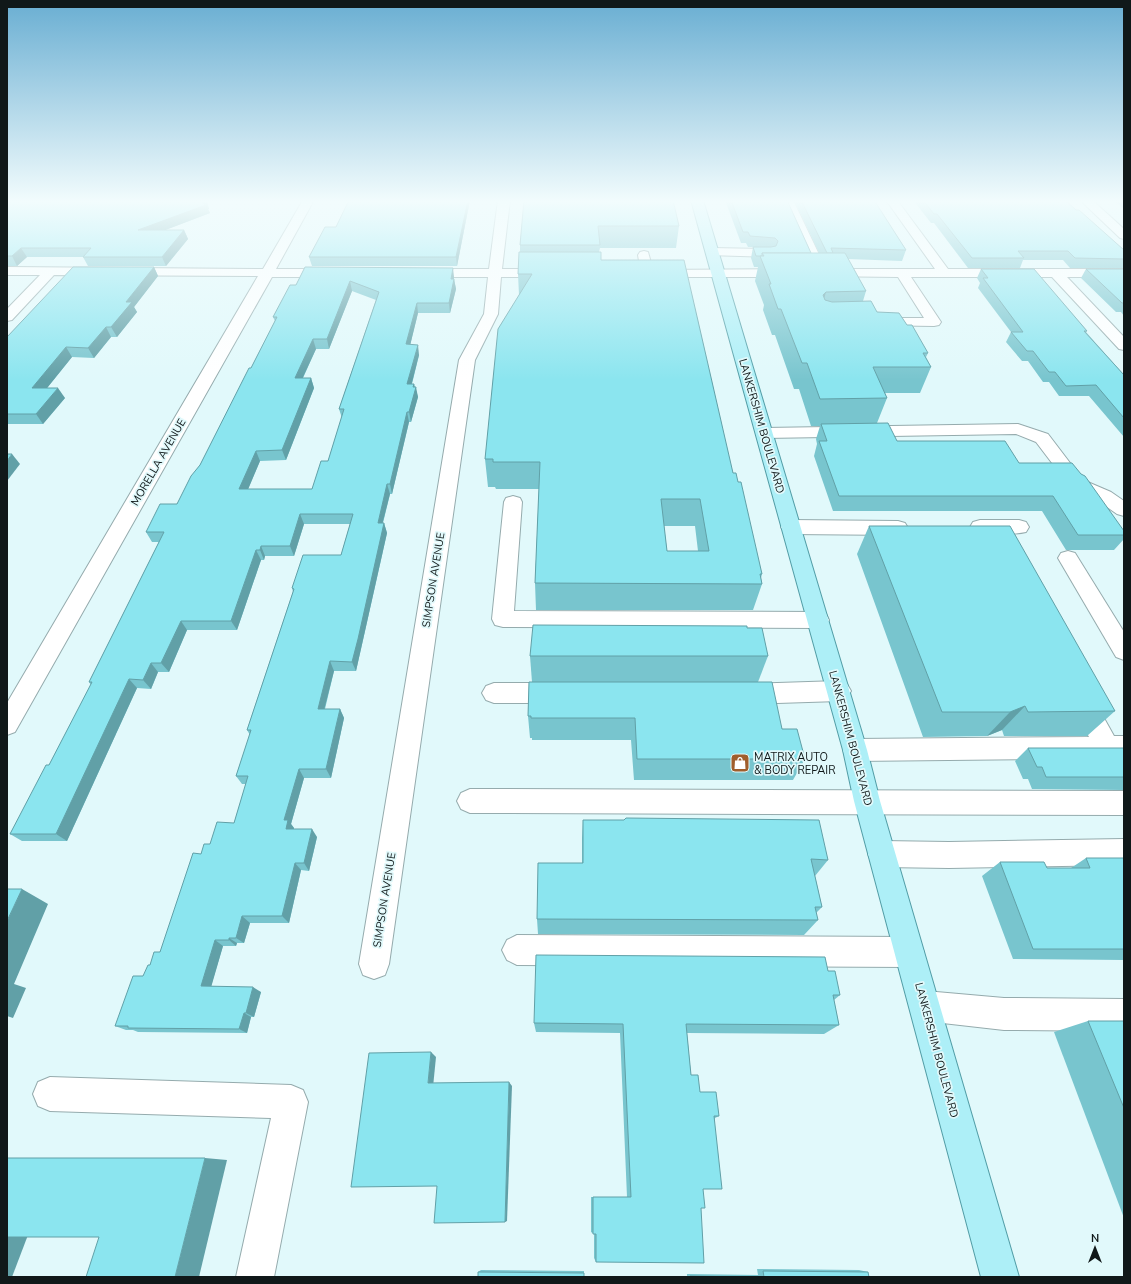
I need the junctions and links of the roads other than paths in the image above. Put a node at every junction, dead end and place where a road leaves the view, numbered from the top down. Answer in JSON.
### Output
{"nodes":[{"id":1,"x":274,"y":260,"type":"edge"},
{"id":2,"x":497,"y":260,"type":"edge"},
{"id":3,"x":645,"y":260,"type":"edge"},
{"id":4,"x":714,"y":260,"type":"edge"},
{"id":5,"x":731,"y":260,"type":"edge"},
{"id":6,"x":815,"y":260,"type":"edge"},
{"id":7,"x":935,"y":260,"type":"edge"},
{"id":8,"x":715,"y":263,"type":"junction"},
{"id":9,"x":7,"y":271,"type":"edge"},
{"id":10,"x":51,"y":271,"type":"junction"},
{"id":11,"x":266,"y":273,"type":"junction"},
{"id":12,"x":345,"y":273,"type":"edge"},
{"id":13,"x":408,"y":273,"type":"edge"},
{"id":14,"x":495,"y":273,"type":"junction"},
{"id":15,"x":556,"y":273,"type":"edge"},
{"id":16,"x":632,"y":273,"type":"edge"},
{"id":17,"x":647,"y":273,"type":"junction"},
{"id":18,"x":821,"y":273,"type":"junction"},
{"id":19,"x":902,"y":273,"type":"junction"},
{"id":20,"x":944,"y":273,"type":"junction"},
{"id":21,"x":1056,"y":273,"type":"junction"},
{"id":22,"x":1124,"y":273,"type":"edge"},
{"id":23,"x":7,"y":317,"type":"edge"},
{"id":24,"x":863,"y":322,"type":"edge"},
{"id":25,"x":1124,"y":346,"type":"edge"},
{"id":26,"x":764,"y":433,"type":"junction"},
{"id":27,"x":513,"y":502,"type":"dead end"},
{"id":28,"x":1124,"y":510,"type":"edge"},
{"id":29,"x":791,"y":527,"type":"junction"},
{"id":30,"x":965,"y":527,"type":"edge"},
{"id":31,"x":1019,"y":527,"type":"dead end"},
{"id":32,"x":919,"y":528,"type":"edge"},
{"id":33,"x":1068,"y":558,"type":"dead end"},
{"id":34,"x":818,"y":620,"type":"junction"},
{"id":35,"x":1124,"y":651,"type":"edge"},
{"id":36,"x":1074,"y":684,"type":"edge"},
{"id":37,"x":839,"y":691,"type":"junction"},
{"id":38,"x":494,"y":693,"type":"dead end"},
{"id":39,"x":582,"y":693,"type":"edge"},
{"id":40,"x":725,"y":694,"type":"edge"},
{"id":41,"x":7,"y":725,"type":"edge"},
{"id":42,"x":1116,"y":748,"type":"edge"},
{"id":43,"x":855,"y":750,"type":"junction"},
{"id":44,"x":470,"y":801,"type":"dead end"},
{"id":45,"x":867,"y":801,"type":"junction"},
{"id":46,"x":1124,"y":803,"type":"edge"},
{"id":47,"x":1124,"y":852,"type":"edge"},
{"id":48,"x":882,"y":854,"type":"junction"},
{"id":49,"x":516,"y":950,"type":"dead end"},
{"id":50,"x":909,"y":952,"type":"junction"},
{"id":51,"x":374,"y":964,"type":"dead end"},
{"id":52,"x":925,"y":1006,"type":"junction"},
{"id":53,"x":1124,"y":1015,"type":"edge"},
{"id":54,"x":50,"y":1094,"type":"dead end"},
{"id":55,"x":254,"y":1277,"type":"edge"},
{"id":56,"x":1000,"y":1277,"type":"edge"}],
"edges":[{"from":1,"to":11,"type":"street","name":"MORELLA AVENUE"},
{"from":2,"to":14,"type":"street","name":"SIMPSON AVENUE"},
{"from":3,"to":17,"type":"street"},
{"from":4,"to":8,"type":"main road","name":"LANKERSHIM BOULEVARD"},
{"from":5,"to":8,"type":"street"},
{"from":6,"to":18,"type":"street"},
{"from":7,"to":20,"type":"street"},
{"from":8,"to":17,"type":"street"},
{"from":8,"to":18,"type":"street"},
{"from":8,"to":26,"type":"main road","name":"LANKERSHIM BOULEVARD"},
{"from":9,"to":10,"type":"street"},
{"from":10,"to":11,"type":"street"},
{"from":10,"to":23,"type":"street"},
{"from":11,"to":12,"type":"street"},
{"from":11,"to":41,"type":"street","name":"MORELLA AVENUE"},
{"from":13,"to":14,"type":"street"},
{"from":14,"to":15,"type":"street"},
{"from":14,"to":51,"type":"street","name":"SIMPSON AVENUE"},
{"from":16,"to":17,"type":"street"},
{"from":18,"to":19,"type":"street"},
{"from":19,"to":20,"type":"street"},
{"from":19,"to":24,"type":"street"},
{"from":20,"to":21,"type":"street"},
{"from":21,"to":22,"type":"street"},
{"from":21,"to":25,"type":"street"},
{"from":26,"to":28,"type":"street"},
{"from":26,"to":29,"type":"main road","name":"LANKERSHIM BOULEVARD"},
{"from":27,"to":34,"type":"street"},
{"from":29,"to":32,"type":"street"},
{"from":29,"to":34,"type":"main road","name":"LANKERSHIM BOULEVARD"},
{"from":30,"to":31,"type":"street"},
{"from":33,"to":35,"type":"street"},
{"from":34,"to":37,"type":"main road","name":"LANKERSHIM BOULEVARD"},
{"from":36,"to":42,"type":"street"},
{"from":37,"to":40,"type":"street"},
{"from":37,"to":43,"type":"main road","name":"LANKERSHIM BOULEVARD"},
{"from":38,"to":39,"type":"street"},
{"from":42,"to":43,"type":"street"},
{"from":43,"to":45,"type":"main road","name":"LANKERSHIM BOULEVARD"},
{"from":44,"to":45,"type":"street"},
{"from":45,"to":46,"type":"street"},
{"from":45,"to":48,"type":"main road","name":"LANKERSHIM BOULEVARD"},
{"from":47,"to":48,"type":"street"},
{"from":48,"to":50,"type":"main road","name":"LANKERSHIM BOULEVARD"},
{"from":49,"to":50,"type":"street"},
{"from":50,"to":52,"type":"main road","name":"LANKERSHIM BOULEVARD"},
{"from":52,"to":53,"type":"street"},
{"from":52,"to":56,"type":"main road","name":"LANKERSHIM BOULEVARD"},
{"from":54,"to":55,"type":"street"}]}
